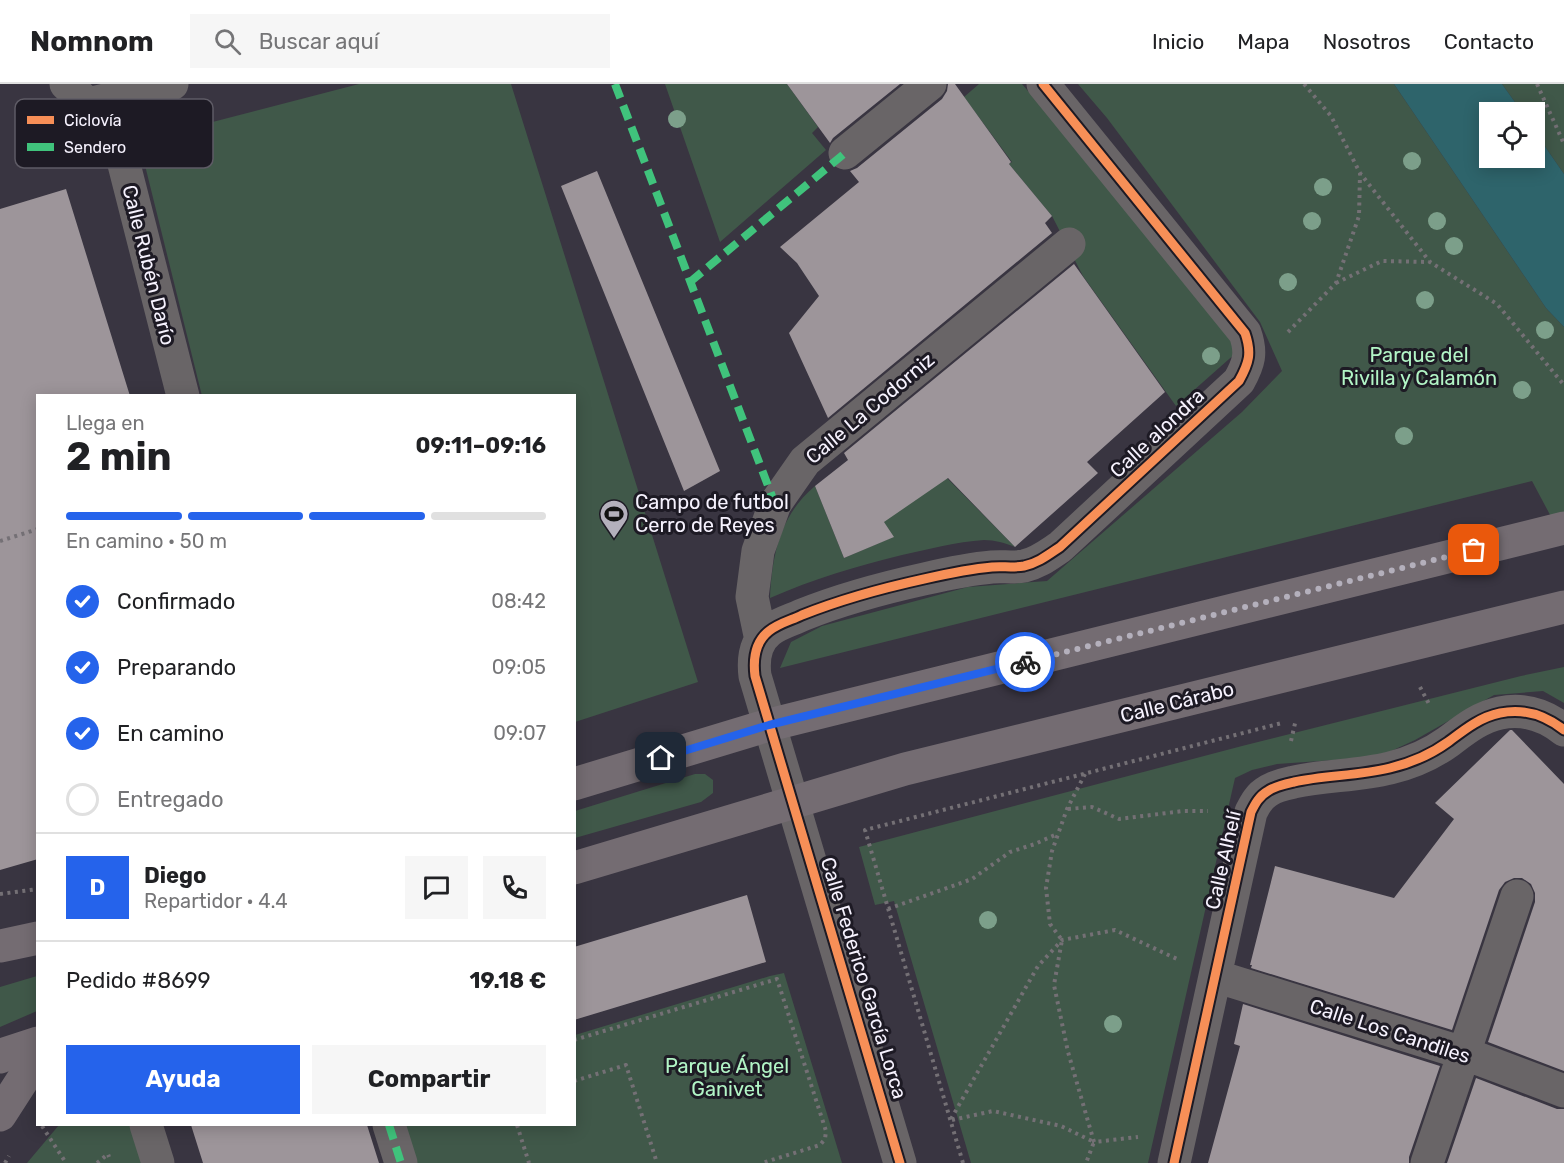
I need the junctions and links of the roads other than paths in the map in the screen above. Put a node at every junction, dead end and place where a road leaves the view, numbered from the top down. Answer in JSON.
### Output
{"nodes":[{"id":1,"x":172,"y":84,"type":"edge"},
{"id":2,"x":930,"y":84,"type":"edge"},
{"id":3,"x":1043,"y":84,"type":"edge"},
{"id":4,"x":80,"y":89,"type":"edge"},
{"id":5,"x":845,"y":153,"type":"dead end"},
{"id":6,"x":125,"y":168,"type":"edge"},
{"id":7,"x":1069,"y":244,"type":"dead end"},
{"id":8,"x":182,"y":394,"type":"edge"},
{"id":9,"x":1564,"y":528,"type":"edge"},
{"id":10,"x":1564,"y":607,"type":"edge"},
{"id":11,"x":761,"y":640,"type":"junction"},
{"id":12,"x":1555,"y":724,"type":"edge"},
{"id":13,"x":769,"y":725,"type":"junction"},
{"id":14,"x":576,"y":783,"type":"edge"},
{"id":15,"x":792,"y":803,"type":"junction"},
{"id":16,"x":576,"y":867,"type":"edge"},
{"id":17,"x":1517,"y":896,"type":"dead end"},
{"id":18,"x":36,"y":938,"type":"edge"},
{"id":19,"x":0,"y":946,"type":"edge"},
{"id":20,"x":1215,"y":976,"type":"junction"},
{"id":21,"x":36,"y":1044,"type":"edge"},
{"id":22,"x":1463,"y":1053,"type":"junction"},
{"id":23,"x":2,"y":1056,"type":"edge"},
{"id":24,"x":36,"y":1059,"type":"edge"},
{"id":25,"x":1564,"y":1091,"type":"edge"},
{"id":26,"x":0,"y":1115,"type":"edge"},
{"id":27,"x":146,"y":1126,"type":"edge"},
{"id":28,"x":389,"y":1126,"type":"edge"},
{"id":29,"x":158,"y":1163,"type":"edge"},
{"id":30,"x":401,"y":1163,"type":"edge"},
{"id":31,"x":900,"y":1163,"type":"edge"},
{"id":32,"x":1174,"y":1163,"type":"edge"},
{"id":33,"x":1427,"y":1163,"type":"edge"}],
"edges":[{"from":1,"to":4,"type":"street"},
{"from":2,"to":5,"type":"street"},
{"from":3,"to":11,"type":"street","name":"Calle alondra"},
{"from":6,"to":8,"type":"street","name":"Calle Rubén Darío"},
{"from":7,"to":11,"type":"street","name":"Calle La Codorniz"},
{"from":9,"to":13,"type":"main road"},
{"from":10,"to":15,"type":"main road","name":"Calle Cárabo"},
{"from":11,"to":13,"type":"street","name":"Calle La Codorniz"},
{"from":12,"to":20,"type":"street","name":"Calle Alhelí"},
{"from":13,"to":14,"type":"main road"},
{"from":13,"to":15,"type":"street","name":"Calle Federico García Lorca"},
{"from":15,"to":16,"type":"main road","name":"Calle Cárabo"},
{"from":15,"to":31,"type":"street","name":"Calle Federico García Lorca"},
{"from":17,"to":22,"type":"street"},
{"from":18,"to":19,"type":"main road"},
{"from":20,"to":22,"type":"street","name":"Calle Los Candiles"},
{"from":20,"to":32,"type":"street","name":"Calle Alhelí"},
{"from":21,"to":23,"type":"main road"},
{"from":22,"to":25,"type":"street","name":"Calle Los Candiles"},
{"from":22,"to":33,"type":"street"},
{"from":24,"to":26,"type":"main road"},
{"from":27,"to":29,"type":"street"},
{"from":28,"to":30,"type":"street"}]}
